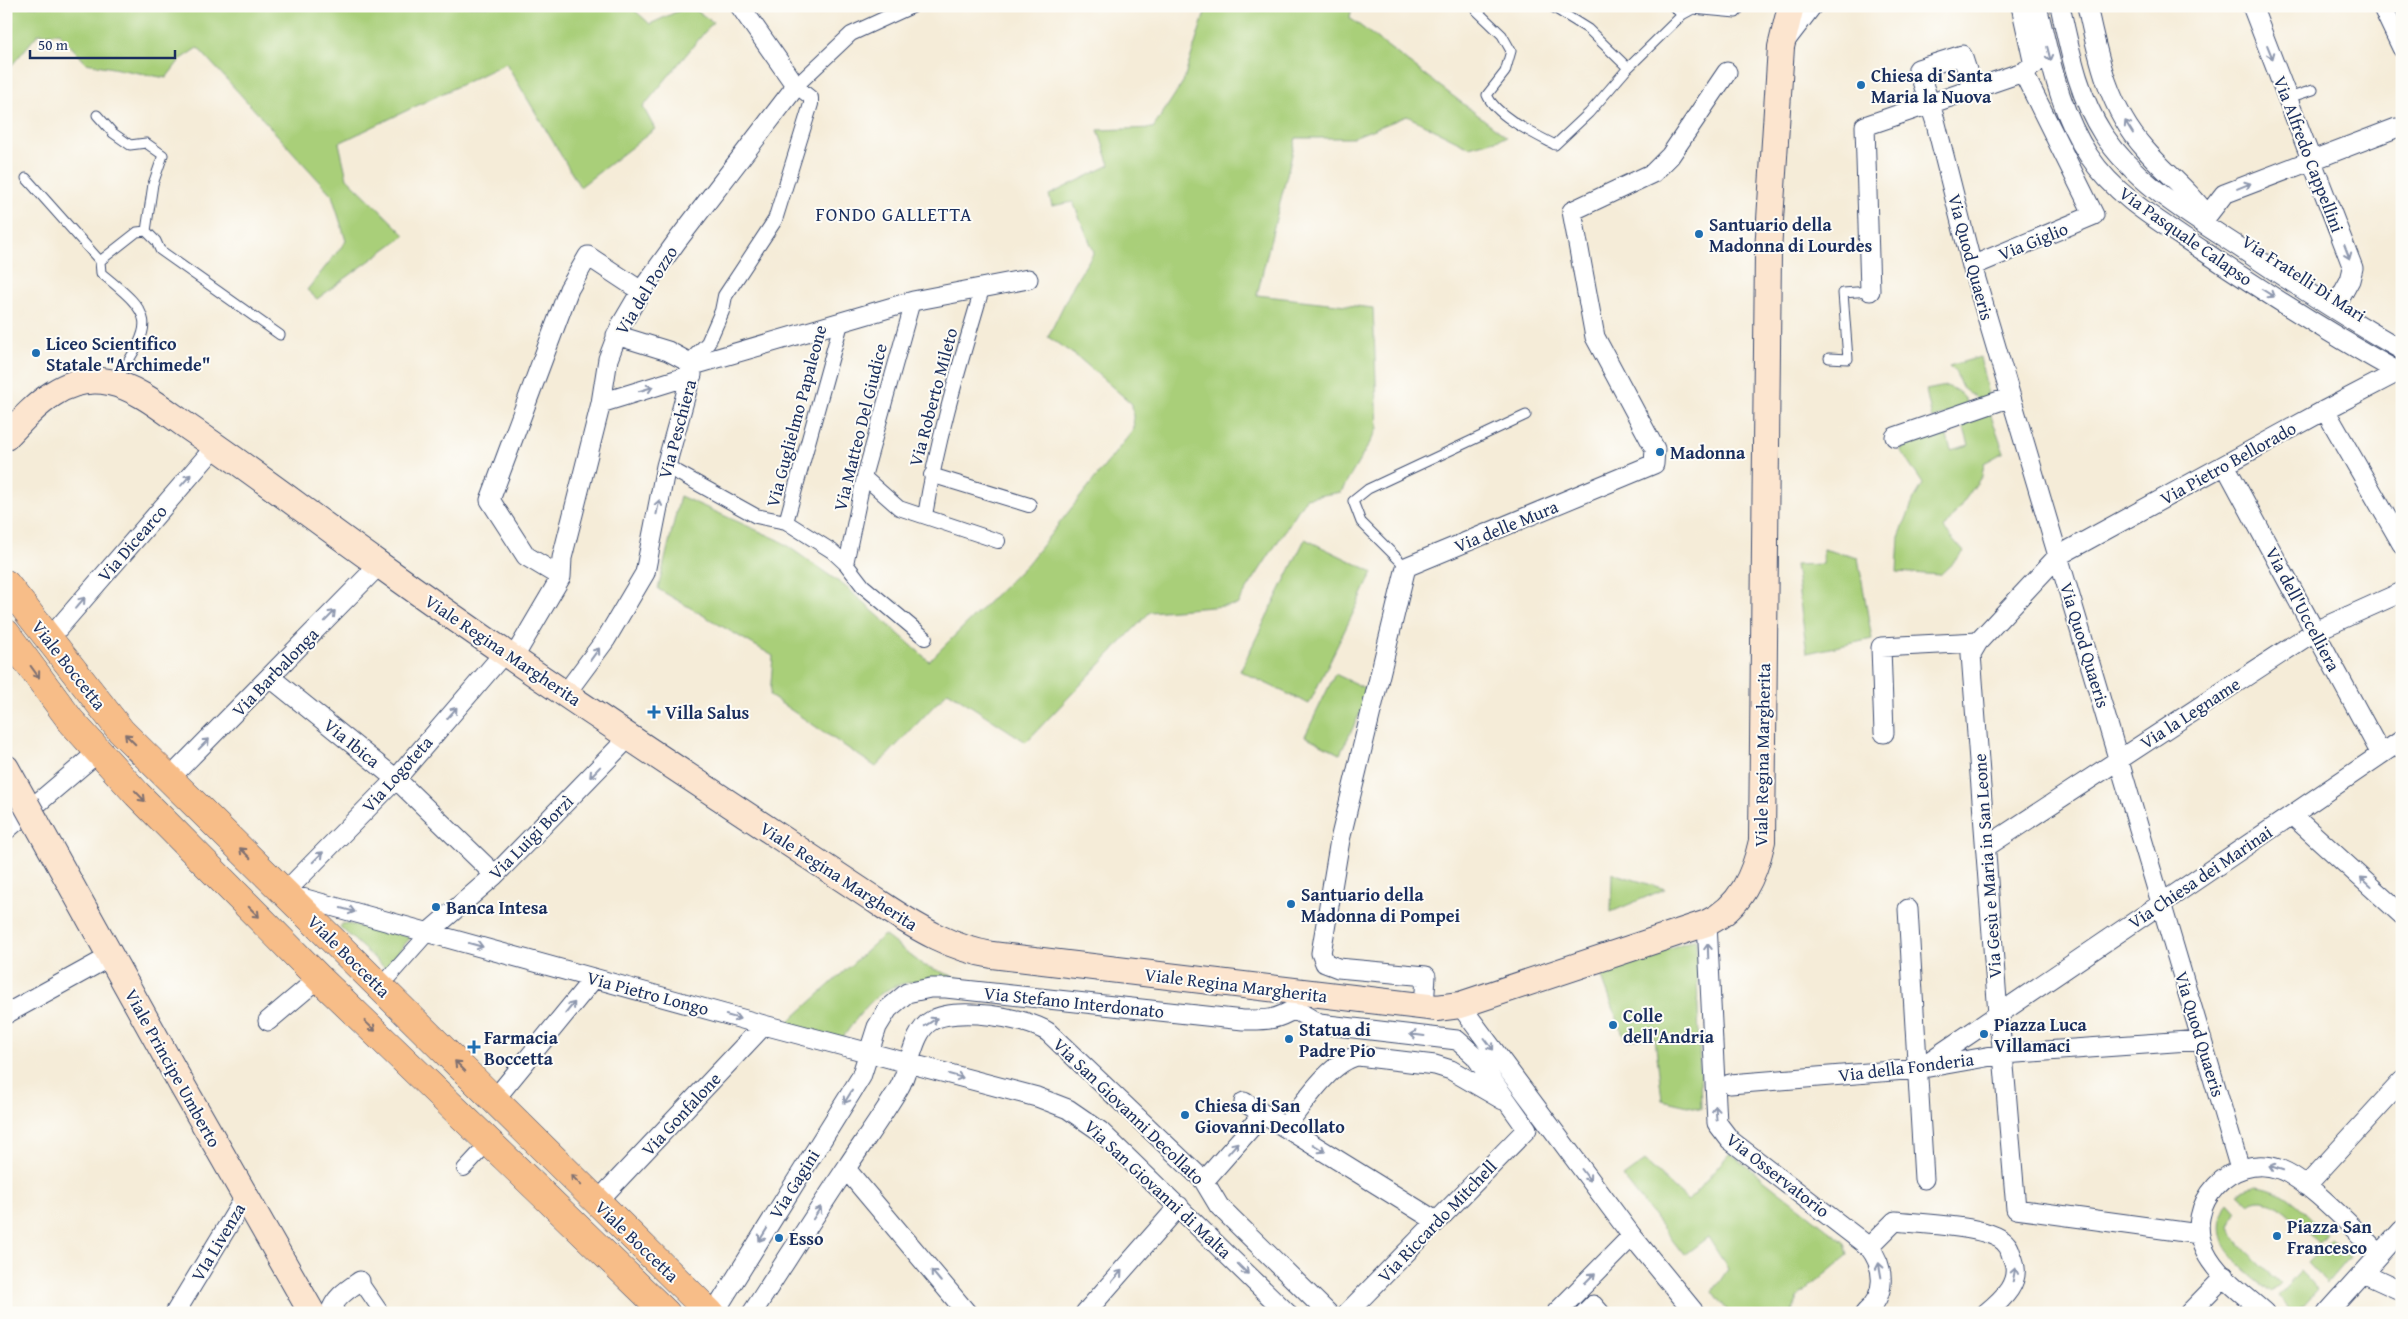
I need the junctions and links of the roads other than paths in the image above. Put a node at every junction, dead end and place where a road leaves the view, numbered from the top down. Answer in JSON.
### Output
{"nodes":[{"id":1,"x":740,"y":6,"type":"edge"},
{"id":2,"x":912,"y":6,"type":"edge"},
{"id":3,"x":1551,"y":6,"type":"edge"},
{"id":4,"x":1673,"y":6,"type":"edge"},
{"id":5,"x":1741,"y":6,"type":"edge"},
{"id":6,"x":1790,"y":6,"type":"edge"},
{"id":7,"x":1812,"y":6,"type":"edge"},
{"id":8,"x":2021,"y":6,"type":"edge"},
{"id":9,"x":2037,"y":6,"type":"edge"},
{"id":10,"x":2060,"y":6,"type":"edge"},
{"id":11,"x":2070,"y":6,"type":"edge"},
{"id":12,"x":2087,"y":6,"type":"edge"},
{"id":13,"x":2252,"y":6,"type":"edge"},
{"id":14,"x":2382,"y":6,"type":"edge"},
{"id":15,"x":1476,"y":10,"type":"dead end"},
{"id":16,"x":1682,"y":15,"type":"junction"},
{"id":17,"x":1781,"y":47,"type":"junction"},
{"id":18,"x":2402,"y":48,"type":"edge"},
{"id":19,"x":1628,"y":68,"type":"junction"},
{"id":20,"x":1728,"y":72,"type":"dead end"},
{"id":21,"x":2023,"y":72,"type":"junction"},
{"id":22,"x":796,"y":86,"type":"junction"},
{"id":23,"x":1972,"y":89,"type":"junction"},
{"id":24,"x":2312,"y":90,"type":"dead end"},
{"id":25,"x":2288,"y":98,"type":"junction"},
{"id":26,"x":1932,"y":112,"type":"junction"},
{"id":27,"x":97,"y":114,"type":"dead end"},
{"id":28,"x":2396,"y":128,"type":"dead end"},
{"id":29,"x":2312,"y":158,"type":"junction"},
{"id":30,"x":26,"y":178,"type":"dead end"},
{"id":31,"x":2207,"y":216,"type":"junction"},
{"id":32,"x":146,"y":231,"type":"junction"},
{"id":33,"x":100,"y":261,"type":"junction"},
{"id":34,"x":1972,"y":266,"type":"junction"},
{"id":35,"x":1028,"y":279,"type":"dead end"},
{"id":36,"x":982,"y":289,"type":"junction"},
{"id":37,"x":641,"y":291,"type":"junction"},
{"id":38,"x":1870,"y":291,"type":"joint"},
{"id":39,"x":913,"y":301,"type":"junction"},
{"id":40,"x":2338,"y":302,"type":"junction"},
{"id":41,"x":842,"y":320,"type":"junction"},
{"id":42,"x":280,"y":335,"type":"dead end"},
{"id":43,"x":616,"y":335,"type":"junction"},
{"id":44,"x":2402,"y":339,"type":"edge"},
{"id":45,"x":2402,"y":350,"type":"edge"},
{"id":46,"x":1828,"y":358,"type":"dead end"},
{"id":47,"x":692,"y":367,"type":"junction"},
{"id":48,"x":2400,"y":373,"type":"edge"},
{"id":49,"x":114,"y":383,"type":"junction"},
{"id":50,"x":2011,"y":397,"type":"junction"},
{"id":51,"x":601,"y":402,"type":"junction"},
{"id":52,"x":2325,"y":410,"type":"junction"},
{"id":53,"x":1526,"y":415,"type":"dead end"},
{"id":54,"x":6,"y":436,"type":"edge"},
{"id":55,"x":1895,"y":437,"type":"dead end"},
{"id":56,"x":216,"y":446,"type":"junction"},
{"id":57,"x":2225,"y":465,"type":"junction"},
{"id":58,"x":666,"y":466,"type":"junction"},
{"id":59,"x":931,"y":475,"type":"junction"},
{"id":60,"x":864,"y":478,"type":"junction"},
{"id":61,"x":1029,"y":505,"type":"dead end"},
{"id":62,"x":925,"y":516,"type":"junction"},
{"id":63,"x":786,"y":522,"type":"junction"},
{"id":64,"x":998,"y":541,"type":"dead end"},
{"id":65,"x":2402,"y":544,"type":"edge"},
{"id":66,"x":2058,"y":556,"type":"junction"},
{"id":67,"x":846,"y":564,"type":"junction"},
{"id":68,"x":379,"y":565,"type":"junction"},
{"id":69,"x":1406,"y":567,"type":"junction"},
{"id":70,"x":561,"y":577,"type":"junction"},
{"id":71,"x":6,"y":584,"type":"edge"},
{"id":72,"x":2402,"y":592,"type":"edge"},
{"id":73,"x":2315,"y":631,"type":"junction"},
{"id":74,"x":6,"y":633,"type":"edge"},
{"id":75,"x":925,"y":638,"type":"dead end"},
{"id":76,"x":48,"y":640,"type":"junction"},
{"id":77,"x":1978,"y":642,"type":"junction"},
{"id":78,"x":509,"y":654,"type":"junction"},
{"id":79,"x":271,"y":678,"type":"junction"},
{"id":80,"x":566,"y":693,"type":"junction"},
{"id":81,"x":1884,"y":733,"type":"dead end"},
{"id":82,"x":629,"y":737,"type":"junction"},
{"id":83,"x":2402,"y":740,"type":"edge"},
{"id":84,"x":98,"y":752,"type":"junction"},
{"id":85,"x":2381,"y":754,"type":"junction"},
{"id":86,"x":2119,"y":760,"type":"junction"},
{"id":87,"x":6,"y":768,"type":"edge"},
{"id":88,"x":170,"y":778,"type":"junction"},
{"id":89,"x":396,"y":779,"type":"junction"},
{"id":90,"x":2292,"y":815,"type":"junction"},
{"id":91,"x":6,"y":830,"type":"edge"},
{"id":92,"x":1986,"y":847,"type":"junction"},
{"id":93,"x":495,"y":875,"type":"junction"},
{"id":94,"x":284,"y":893,"type":"junction"},
{"id":95,"x":2161,"y":903,"type":"junction"},
{"id":96,"x":1908,"y":909,"type":"dead end"},
{"id":97,"x":2402,"y":915,"type":"edge"},
{"id":98,"x":1707,"y":923,"type":"junction"},
{"id":99,"x":429,"y":932,"type":"junction"},
{"id":100,"x":110,"y":956,"type":"junction"},
{"id":101,"x":319,"y":978,"type":"junction"},
{"id":102,"x":594,"y":978,"type":"junction"},
{"id":103,"x":380,"y":987,"type":"junction"},
{"id":104,"x":1296,"y":1001,"type":"junction"},
{"id":105,"x":1460,"y":1005,"type":"junction"},
{"id":106,"x":1424,"y":1007,"type":"junction"},
{"id":107,"x":6,"y":1014,"type":"edge"},
{"id":108,"x":1998,"y":1014,"type":"junction"},
{"id":109,"x":268,"y":1021,"type":"dead end"},
{"id":110,"x":764,"y":1025,"type":"junction"},
{"id":111,"x":2202,"y":1040,"type":"junction"},
{"id":112,"x":868,"y":1053,"type":"junction"},
{"id":113,"x":2003,"y":1054,"type":"junction"},
{"id":114,"x":908,"y":1063,"type":"junction"},
{"id":115,"x":1918,"y":1068,"type":"junction"},
{"id":116,"x":2402,"y":1081,"type":"edge"},
{"id":117,"x":1730,"y":1084,"type":"dead end"},
{"id":118,"x":494,"y":1100,"type":"junction"},
{"id":119,"x":1244,"y":1102,"type":"dead end"},
{"id":120,"x":1506,"y":1102,"type":"junction"},
{"id":121,"x":1263,"y":1114,"type":"junction"},
{"id":122,"x":1284,"y":1127,"type":"junction"},
{"id":123,"x":490,"y":1141,"type":"junction"},
{"id":124,"x":464,"y":1169,"type":"dead end"},
{"id":125,"x":846,"y":1169,"type":"junction"},
{"id":126,"x":2240,"y":1169,"type":"junction"},
{"id":127,"x":1924,"y":1178,"type":"dead end"},
{"id":128,"x":1204,"y":1181,"type":"junction"},
{"id":129,"x":2306,"y":1186,"type":"junction"},
{"id":130,"x":246,"y":1196,"type":"junction"},
{"id":131,"x":597,"y":1202,"type":"junction"},
{"id":132,"x":1179,"y":1206,"type":"junction"},
{"id":133,"x":1436,"y":1221,"type":"junction"},
{"id":134,"x":2402,"y":1230,"type":"edge"},
{"id":135,"x":2199,"y":1234,"type":"junction"},
{"id":136,"x":1632,"y":1236,"type":"junction"},
{"id":137,"x":1869,"y":1247,"type":"junction"},
{"id":138,"x":2380,"y":1254,"type":"junction"},
{"id":139,"x":2363,"y":1273,"type":"junction"},
{"id":140,"x":2224,"y":1276,"type":"junction"},
{"id":141,"x":360,"y":1281,"type":"joint"},
{"id":142,"x":2402,"y":1291,"type":"edge"},
{"id":143,"x":1349,"y":1312,"type":"edge"},
{"id":144,"x":175,"y":1313,"type":"edge"},
{"id":145,"x":312,"y":1313,"type":"edge"},
{"id":146,"x":330,"y":1313,"type":"edge"},
{"id":147,"x":382,"y":1313,"type":"edge"},
{"id":148,"x":666,"y":1313,"type":"edge"},
{"id":149,"x":710,"y":1313,"type":"edge"},
{"id":150,"x":714,"y":1313,"type":"edge"},
{"id":151,"x":752,"y":1313,"type":"edge"},
{"id":152,"x":968,"y":1313,"type":"edge"},
{"id":153,"x":1085,"y":1313,"type":"edge"},
{"id":154,"x":1287,"y":1313,"type":"edge"},
{"id":155,"x":1328,"y":1313,"type":"edge"},
{"id":156,"x":1556,"y":1313,"type":"edge"},
{"id":157,"x":1585,"y":1313,"type":"edge"},
{"id":158,"x":1600,"y":1313,"type":"edge"},
{"id":159,"x":1695,"y":1313,"type":"edge"},
{"id":160,"x":1866,"y":1313,"type":"edge"},
{"id":161,"x":1986,"y":1313,"type":"edge"},
{"id":162,"x":2189,"y":1313,"type":"edge"},
{"id":163,"x":2265,"y":1313,"type":"edge"},
{"id":164,"x":2327,"y":1313,"type":"edge"}],
"edges":[{"from":1,"to":22,"type":"street"},
{"from":2,"to":22,"type":"street","name":"Via del Pozzo"},
{"from":3,"to":19,"type":"lane"},
{"from":4,"to":16,"type":"lane"},
{"from":5,"to":16,"type":"lane"},
{"from":6,"to":17,"type":"main road","name":"Viale Regina Margherita"},
{"from":7,"to":17,"type":"street"},
{"from":8,"to":21,"type":"street"},
{"from":9,"to":48,"type":"street","name":"Via Pasquale Calapso","one_way":true},
{"from":10,"to":45,"type":"street"},
{"from":11,"to":31,"type":"street","name":"Via Fratelli Di Mari"},
{"from":31,"to":12,"type":"street","one_way":true},
{"from":13,"to":25,"type":"street","name":"Via Alfredo Cappellini","one_way":true},
{"from":14,"to":18,"type":"street"},
{"from":15,"to":19,"type":"lane"},
{"from":16,"to":19,"type":"lane"},
{"from":17,"to":98,"type":"main road","name":"Viale Regina Margherita"},
{"from":20,"to":69,"type":"street","name":"Via delle Mura"},
{"from":21,"to":23,"type":"street"},
{"from":21,"to":34,"type":"street","name":"Via Giglio"},
{"from":22,"to":37,"type":"street","name":"Via del Pozzo"},
{"from":22,"to":47,"type":"street"},
{"from":23,"to":26,"type":"street"},
{"from":23,"to":26,"type":"street","name":"Via Quod Quaeris"},
{"from":24,"to":25,"type":"lane"},
{"from":25,"to":29,"type":"street","name":"Via Alfredo Cappellini"},
{"from":26,"to":34,"type":"street","name":"Via Quod Quaeris"},
{"from":26,"to":38,"type":"street"},
{"from":27,"to":32,"type":"lane"},
{"from":28,"to":29,"type":"street"},
{"from":31,"to":29,"type":"street","one_way":true},
{"from":29,"to":40,"type":"street","name":"Via Alfredo Cappellini","one_way":true},
{"from":30,"to":33,"type":"lane"},
{"from":31,"to":40,"type":"street","name":"Via Fratelli Di Mari"},
{"from":32,"to":33,"type":"lane"},
{"from":32,"to":42,"type":"lane"},
{"from":33,"to":49,"type":"lane"},
{"from":34,"to":50,"type":"street","name":"Via Quod Quaeris"},
{"from":35,"to":36,"type":"street","name":"Via Peschiera"},
{"from":36,"to":39,"type":"street","name":"Via Peschiera"},
{"from":36,"to":59,"type":"street","name":"Via Roberto Mileto"},
{"from":37,"to":43,"type":"street","name":"Via del Pozzo"},
{"from":37,"to":70,"type":"street"},
{"from":38,"to":46,"type":"lane"},
{"from":39,"to":41,"type":"street","name":"Via Peschiera"},
{"from":39,"to":60,"type":"street","name":"Via Matteo Del Giudice"},
{"from":40,"to":44,"type":"street","name":"Via Fratelli Di Mari"},
{"from":41,"to":47,"type":"street","name":"Via Peschiera"},
{"from":41,"to":63,"type":"street","name":"Via Guglielmo Papaleone"},
{"from":43,"to":47,"type":"street"},
{"from":43,"to":51,"type":"street","name":"Via del Pozzo"},
{"from":51,"to":47,"type":"street","one_way":true},
{"from":47,"to":58,"type":"street","name":"Via Peschiera"},
{"from":48,"to":52,"type":"street","name":"Via Pietro Bellorado"},
{"from":49,"to":54,"type":"main road","name":"Viale Regina Margherita"},
{"from":49,"to":56,"type":"main road","name":"Viale Regina Margherita"},
{"from":50,"to":55,"type":"street"},
{"from":50,"to":66,"type":"street","name":"Via Quod Quaeris"},
{"from":51,"to":70,"type":"street","name":"Via del Pozzo"},
{"from":52,"to":57,"type":"street","name":"Via Pietro Bellorado"},
{"from":52,"to":65,"type":"street"},
{"from":53,"to":69,"type":"lane"},
{"from":56,"to":68,"type":"main road","name":"Viale Regina Margherita"},
{"from":76,"to":56,"type":"street","name":"Via Dicearco","one_way":true},
{"from":57,"to":66,"type":"street","name":"Via Pietro Bellorado"},
{"from":57,"to":73,"type":"street","name":"Via dell'Uccelliera"},
{"from":58,"to":63,"type":"street"},
{"from":80,"to":58,"type":"street","name":"Via Peschiera","one_way":true},
{"from":59,"to":61,"type":"street"},
{"from":59,"to":62,"type":"street","name":"Via Roberto Mileto"},
{"from":60,"to":62,"type":"street"},
{"from":60,"to":67,"type":"street","name":"Via Matteo Del Giudice"},
{"from":62,"to":64,"type":"street"},
{"from":63,"to":67,"type":"street"},
{"from":66,"to":77,"type":"street","name":"Via Gesù e Maria in San Leone"},
{"from":66,"to":86,"type":"street","name":"Via Quod Quaeris"},
{"from":67,"to":75,"type":"street"},
{"from":68,"to":78,"type":"main road","name":"Viale Regina Margherita"},
{"from":79,"to":68,"type":"street","name":"Via Barbalonga","one_way":true},
{"from":69,"to":106,"type":"street"},
{"from":70,"to":78,"type":"street","name":"Via del Pozzo"},
{"from":71,"to":76,"type":"main road","name":"Viale Boccetta"},
{"from":72,"to":73,"type":"street","name":"Via la Legname"},
{"from":73,"to":85,"type":"street","name":"Via dell'Uccelliera"},
{"from":73,"to":86,"type":"street","name":"Via la Legname"},
{"from":74,"to":84,"type":"main road","name":"Viale Boccetta","one_way":true},
{"from":88,"to":76,"type":"main road","name":"Viale Boccetta","one_way":true},
{"from":77,"to":81,"type":"street"},
{"from":77,"to":92,"type":"street","name":"Via Gesù e Maria in San Leone"},
{"from":78,"to":80,"type":"main road","name":"Viale Regina Margherita"},
{"from":89,"to":78,"type":"street","name":"Via Logoteta","one_way":true},
{"from":88,"to":79,"type":"street","name":"Via Barbalonga","one_way":true},
{"from":79,"to":89,"type":"street","name":"Via Ibica"},
{"from":80,"to":82,"type":"main road","name":"Viale Regina Margherita"},
{"from":82,"to":93,"type":"street","name":"Via Luigi Borzì","one_way":true},
{"from":82,"to":104,"type":"main road","name":"Viale Regina Margherita"},
{"from":83,"to":85,"type":"street","name":"Via Chiesa dei Marinai"},
{"from":84,"to":91,"type":"street"},
{"from":84,"to":101,"type":"main road","name":"Viale Boccetta","one_way":true},
{"from":85,"to":90,"type":"street","name":"Via Chiesa dei Marinai"},
{"from":86,"to":92,"type":"street","name":"Via la Legname"},
{"from":86,"to":95,"type":"street","name":"Via Quod Quaeris"},
{"from":87,"to":100,"type":"main road","name":"Viale Principe Umberto"},
{"from":94,"to":88,"type":"main road","name":"Viale Boccetta","one_way":true},
{"from":89,"to":93,"type":"street","name":"Via Ibica"},
{"from":94,"to":89,"type":"street","name":"Via Logoteta","one_way":true},
{"from":90,"to":95,"type":"street","name":"Via Chiesa dei Marinai"},
{"from":97,"to":90,"type":"street","one_way":true},
{"from":92,"to":108,"type":"street","name":"Via Gesù e Maria in San Leone"},
{"from":93,"to":99,"type":"street","name":"Via Luigi Borzì"},
{"from":94,"to":99,"type":"street","name":"Via Pietro Longo","one_way":true},
{"from":94,"to":103,"type":"main road","name":"Viale Boccetta"},
{"from":95,"to":108,"type":"street","name":"Via Chiesa dei Marinai"},
{"from":95,"to":111,"type":"street","name":"Via Quod Quaeris"},
{"from":96,"to":115,"type":"street"},
{"from":98,"to":105,"type":"main road","name":"Viale Regina Margherita"},
{"from":137,"to":98,"type":"street","name":"Via Osservatorio","one_way":true},
{"from":99,"to":102,"type":"street","name":"Via Pietro Longo","one_way":true},
{"from":99,"to":103,"type":"street"},
{"from":100,"to":107,"type":"street"},
{"from":100,"to":130,"type":"main road","name":"Viale Principe Umberto"},
{"from":101,"to":109,"type":"street"},
{"from":101,"to":123,"type":"main road","name":"Viale Boccetta","one_way":true},
{"from":102,"to":110,"type":"street","name":"Via Pietro Longo","one_way":true},
{"from":118,"to":102,"type":"street","one_way":true},
{"from":118,"to":103,"type":"main road","name":"Viale Boccetta","one_way":true},
{"from":104,"to":106,"type":"main road","name":"Viale Regina Margherita"},
{"from":104,"to":112,"type":"street","name":"Via Stefano Interdonato"},
{"from":120,"to":104,"type":"street","one_way":true},
{"from":105,"to":106,"type":"main road","name":"Viale Regina Margherita"},
{"from":105,"to":136,"type":"street","one_way":true},
{"from":108,"to":113,"type":"street","name":"Via Gesù e Maria in San Leone"},
{"from":108,"to":115,"type":"street"},
{"from":110,"to":112,"type":"street","name":"Via Pietro Longo"},
{"from":110,"to":131,"type":"street","name":"Via Gonfalone"},
{"from":111,"to":113,"type":"street","name":"Via della Fonderia"},
{"from":111,"to":126,"type":"street","name":"Via Quod Quaeris"},
{"from":112,"to":114,"type":"street","name":"Via San Giovanni di Malta"},
{"from":112,"to":150,"type":"street","name":"Via Gagini","one_way":true},
{"from":113,"to":115,"type":"street","name":"Via della Fonderia"},
{"from":113,"to":135,"type":"street","name":"Via Gesù e Maria in San Leone"},
{"from":114,"to":125,"type":"street","name":"Via Gagini"},
{"from":114,"to":128,"type":"street","name":"Via San Giovanni Decollato","one_way":true},
{"from":114,"to":132,"type":"street","name":"Via San Giovanni di Malta","one_way":true},
{"from":115,"to":117,"type":"street","name":"Via della Fonderia"},
{"from":115,"to":127,"type":"street"},
{"from":116,"to":129,"type":"street"},
{"from":131,"to":118,"type":"main road","name":"Viale Boccetta","one_way":true},
{"from":119,"to":121,"type":"street"},
{"from":120,"to":122,"type":"street"},
{"from":120,"to":133,"type":"street","name":"Via Riccardo Mitchell"},
{"from":121,"to":122,"type":"street"},
{"from":128,"to":121,"type":"street","one_way":true},
{"from":122,"to":133,"type":"street","one_way":true},
{"from":123,"to":124,"type":"street"},
{"from":123,"to":148,"type":"main road","name":"Viale Boccetta"},
{"from":151,"to":125,"type":"street","name":"Via Gagini","one_way":true},
{"from":152,"to":125,"type":"street","one_way":true},
{"from":129,"to":126,"type":"street","one_way":true},
{"from":126,"to":135,"type":"street"},
{"from":128,"to":155,"type":"street","name":"Via San Giovanni Decollato"},
{"from":129,"to":138,"type":"street"},
{"from":130,"to":144,"type":"street","name":"VIa Livenza"},
{"from":130,"to":145,"type":"main road","name":"Viale Principe Umberto"},
{"from":131,"to":149,"type":"main road","name":"Viale Boccetta"},
{"from":153,"to":132,"type":"street","one_way":true},
{"from":132,"to":154,"type":"street","name":"Via San Giovanni di Malta","one_way":true},
{"from":133,"to":143,"type":"street","name":"Via Riccardo Mitchell"},
{"from":134,"to":138,"type":"street"},
{"from":135,"to":140,"type":"street"},
{"from":156,"to":136,"type":"street","one_way":true},
{"from":136,"to":159,"type":"street"},
{"from":160,"to":137,"type":"street","name":"Via Osservatorio","one_way":true},
{"from":161,"to":137,"type":"street","one_way":true},
{"from":138,"to":139,"type":"street"},
{"from":139,"to":142,"type":"street"},
{"from":139,"to":164,"type":"street"},
{"from":140,"to":162,"type":"street"},
{"from":140,"to":163,"type":"street"},
{"from":141,"to":146,"type":"street"},
{"from":141,"to":147,"type":"street"},
{"from":157,"to":158,"type":"street"}]}
